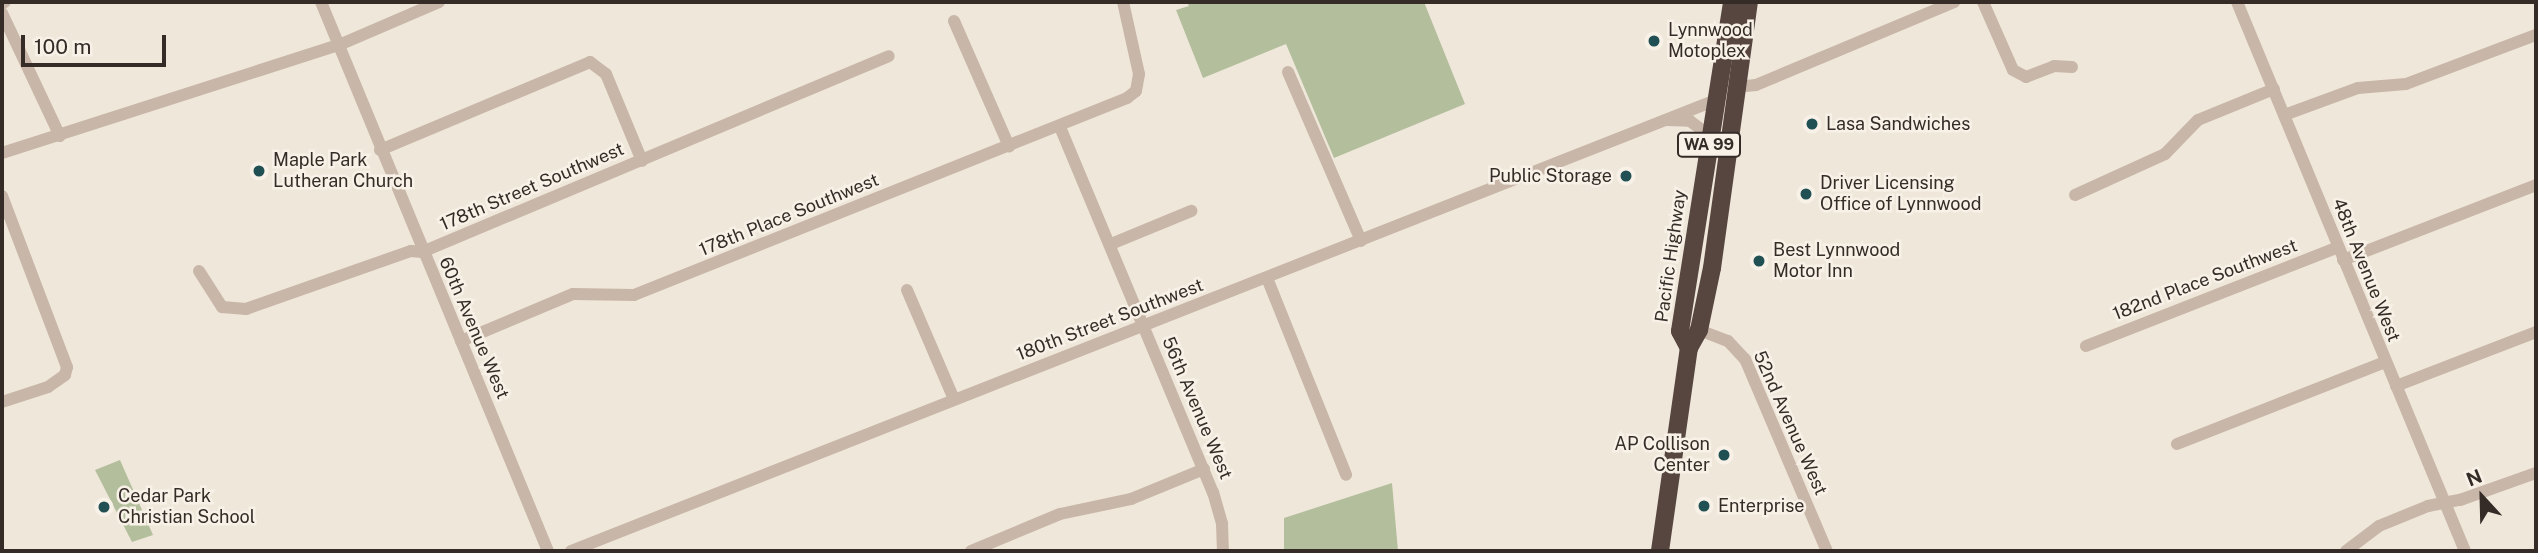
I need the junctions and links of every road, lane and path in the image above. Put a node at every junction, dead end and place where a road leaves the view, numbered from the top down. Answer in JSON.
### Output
{"nodes":[{"id":1,"x":321,"y":2,"type":"edge"},
{"id":2,"x":439,"y":2,"type":"edge"},
{"id":3,"x":1123,"y":2,"type":"edge"},
{"id":4,"x":1731,"y":2,"type":"edge"},
{"id":5,"x":1749,"y":2,"type":"edge"},
{"id":6,"x":1954,"y":2,"type":"edge"},
{"id":7,"x":1983,"y":2,"type":"edge"},
{"id":8,"x":2237,"y":2,"type":"edge"},
{"id":9,"x":2,"y":13,"type":"edge"},
{"id":10,"x":954,"y":21,"type":"dead end"},
{"id":11,"x":2536,"y":35,"type":"edge"},
{"id":12,"x":1725,"y":40,"type":"junction"},
{"id":13,"x":339,"y":45,"type":"junction"},
{"id":14,"x":889,"y":56,"type":"dead end"},
{"id":15,"x":1740,"y":62,"type":"junction"},
{"id":16,"x":2072,"y":67,"type":"dead end"},
{"id":17,"x":1288,"y":72,"type":"dead end"},
{"id":18,"x":1770,"y":77,"type":"junction"},
{"id":19,"x":1736,"y":87,"type":"junction"},
{"id":20,"x":2274,"y":89,"type":"junction"},
{"id":21,"x":1716,"y":100,"type":"junction"},
{"id":22,"x":2284,"y":115,"type":"junction"},
{"id":23,"x":1662,"y":121,"type":"junction"},
{"id":24,"x":1060,"y":127,"type":"junction"},
{"id":25,"x":60,"y":136,"type":"junction"},
{"id":26,"x":1710,"y":136,"type":"junction"},
{"id":27,"x":1009,"y":146,"type":"junction"},
{"id":28,"x":380,"y":149,"type":"junction"},
{"id":29,"x":2,"y":153,"type":"edge"},
{"id":30,"x":642,"y":161,"type":"junction"},
{"id":31,"x":1721,"y":178,"type":"junction"},
{"id":32,"x":2536,"y":185,"type":"edge"},
{"id":33,"x":2075,"y":195,"type":"dead end"},
{"id":34,"x":2,"y":196,"type":"edge"},
{"id":35,"x":1191,"y":211,"type":"dead end"},
{"id":36,"x":1361,"y":241,"type":"junction"},
{"id":37,"x":1111,"y":244,"type":"junction"},
{"id":38,"x":2337,"y":247,"type":"junction"},
{"id":39,"x":422,"y":252,"type":"junction"},
{"id":40,"x":2343,"y":260,"type":"junction"},
{"id":41,"x":199,"y":271,"type":"dead end"},
{"id":42,"x":1267,"y":278,"type":"junction"},
{"id":43,"x":907,"y":290,"type":"dead end"},
{"id":44,"x":1686,"y":295,"type":"junction"},
{"id":45,"x":1143,"y":325,"type":"junction"},
{"id":46,"x":1699,"y":330,"type":"junction"},
{"id":47,"x":2536,"y":332,"type":"edge"},
{"id":48,"x":461,"y":341,"type":"junction"},
{"id":49,"x":2086,"y":346,"type":"dead end"},
{"id":50,"x":1689,"y":348,"type":"junction"},
{"id":51,"x":2385,"y":362,"type":"junction"},
{"id":52,"x":2396,"y":386,"type":"junction"},
{"id":53,"x":954,"y":399,"type":"junction"},
{"id":54,"x":2,"y":402,"type":"edge"},
{"id":55,"x":2177,"y":444,"type":"dead end"},
{"id":56,"x":1203,"y":469,"type":"junction"},
{"id":57,"x":2536,"y":473,"type":"edge"},
{"id":58,"x":1346,"y":475,"type":"dead end"},
{"id":59,"x":2444,"y":502,"type":"junction"},
{"id":60,"x":548,"y":551,"type":"edge"},
{"id":61,"x":571,"y":551,"type":"edge"},
{"id":62,"x":971,"y":551,"type":"edge"},
{"id":63,"x":1223,"y":551,"type":"edge"},
{"id":64,"x":1660,"y":551,"type":"edge"},
{"id":65,"x":1827,"y":551,"type":"edge"},
{"id":66,"x":2346,"y":551,"type":"edge"},
{"id":67,"x":2465,"y":551,"type":"edge"}],
"edges":[{"from":1,"to":13,"type":"street","name":"60th Avenue West"},
{"from":2,"to":13,"type":"street"},
{"from":3,"to":24,"type":"street","name":"178th Place Southwest"},
{"from":4,"to":12,"type":"highway","name":"Pacific Highway","number":"WA 99"},
{"from":5,"to":15,"type":"highway","name":"Pacific Highway","number":"WA 99"},
{"from":6,"to":18,"type":"street"},
{"from":7,"to":16,"type":"street"},
{"from":8,"to":20,"type":"street","name":"48th Avenue West"},
{"from":9,"to":25,"type":"street"},
{"from":10,"to":27,"type":"street"},
{"from":11,"to":22,"type":"street"},
{"from":12,"to":19,"type":"highway"},
{"from":12,"to":21,"type":"highway","name":"Pacific Highway","number":"WA 99"},
{"from":13,"to":25,"type":"street"},
{"from":13,"to":28,"type":"street","name":"60th Avenue West"},
{"from":14,"to":30,"type":"street","name":"178th Street Southwest"},
{"from":15,"to":18,"type":"street"},
{"from":15,"to":19,"type":"highway","name":"Pacific Highway","number":"WA 99"},
{"from":17,"to":36,"type":"street"},
{"from":18,"to":19,"type":"street"},
{"from":19,"to":31,"type":"highway","name":"Pacific Highway","number":"WA 99"},
{"from":20,"to":22,"type":"street","name":"48th Avenue West"},
{"from":20,"to":33,"type":"street"},
{"from":21,"to":23,"type":"street","name":"180th Street Southwest"},
{"from":21,"to":26,"type":"highway","name":"Pacific Highway","number":"WA 99"},
{"from":21,"to":31,"type":"highway"},
{"from":22,"to":38,"type":"street","name":"48th Avenue West"},
{"from":23,"to":26,"type":"street"},
{"from":23,"to":36,"type":"street","name":"180th Street Southwest"},
{"from":24,"to":27,"type":"street","name":"178th Place Southwest"},
{"from":24,"to":37,"type":"street","name":"56th Avenue West"},
{"from":25,"to":29,"type":"street"},
{"from":26,"to":44,"type":"highway","name":"Pacific Highway","number":"WA 99"},
{"from":27,"to":48,"type":"street","name":"178th Place Southwest"},
{"from":28,"to":30,"type":"street"},
{"from":28,"to":39,"type":"street","name":"60th Avenue West"},
{"from":30,"to":39,"type":"street","name":"178th Street Southwest"},
{"from":31,"to":46,"type":"highway","name":"Pacific Highway","number":"WA 99"},
{"from":32,"to":40,"type":"street"},
{"from":34,"to":54,"type":"street"},
{"from":35,"to":37,"type":"street"},
{"from":36,"to":42,"type":"street","name":"180th Street Southwest"},
{"from":37,"to":45,"type":"street","name":"56th Avenue West"},
{"from":38,"to":40,"type":"street","name":"48th Avenue West"},
{"from":38,"to":49,"type":"street","name":"182nd Place Southwest"},
{"from":39,"to":41,"type":"street","name":"178th Street Southwest"},
{"from":39,"to":48,"type":"street","name":"60th Avenue West"},
{"from":40,"to":51,"type":"street","name":"48th Avenue West"},
{"from":42,"to":45,"type":"street","name":"180th Street Southwest"},
{"from":42,"to":58,"type":"street"},
{"from":43,"to":53,"type":"street"},
{"from":44,"to":46,"type":"highway"},
{"from":44,"to":50,"type":"highway","name":"Pacific Highway","number":"WA 99"},
{"from":45,"to":53,"type":"street","name":"180th Street Southwest"},
{"from":45,"to":56,"type":"street","name":"56th Avenue West"},
{"from":46,"to":50,"type":"highway","name":"Pacific Highway","number":"WA 99"},
{"from":46,"to":65,"type":"street","name":"52nd Avenue West"},
{"from":47,"to":52,"type":"street"},
{"from":48,"to":60,"type":"street","name":"60th Avenue West"},
{"from":50,"to":64,"type":"highway","name":"Pacific Highway","number":"WA 99"},
{"from":51,"to":52,"type":"street","name":"48th Avenue West"},
{"from":51,"to":55,"type":"street"},
{"from":52,"to":59,"type":"street","name":"48th Avenue West"},
{"from":53,"to":61,"type":"street","name":"180th Street Southwest"},
{"from":56,"to":62,"type":"street"},
{"from":56,"to":63,"type":"street","name":"56th Avenue West"},
{"from":57,"to":59,"type":"street"},
{"from":59,"to":66,"type":"street"},
{"from":59,"to":67,"type":"street","name":"48th Avenue West"}]}
